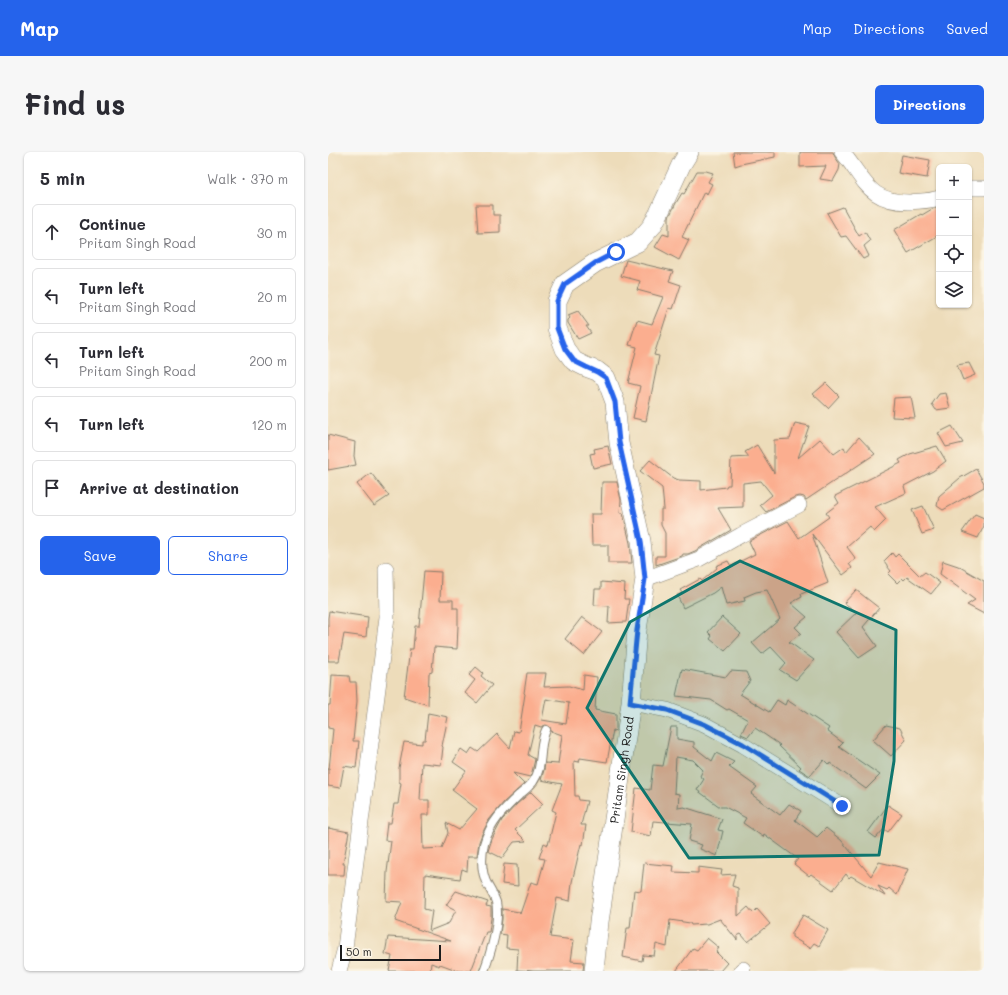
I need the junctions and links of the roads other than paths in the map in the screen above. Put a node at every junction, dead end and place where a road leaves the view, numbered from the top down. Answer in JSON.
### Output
{"nodes":[{"id":1,"x":689,"y":152,"type":"edge"},
{"id":2,"x":842,"y":152,"type":"edge"},
{"id":3,"x":972,"y":188,"type":"edge"},
{"id":4,"x":984,"y":188,"type":"edge"},
{"id":5,"x":936,"y":199,"type":"edge"},
{"id":6,"x":799,"y":505,"type":"dead end"},
{"id":7,"x":386,"y":569,"type":"dead end"},
{"id":8,"x":645,"y":579,"type":"junction"},
{"id":9,"x":630,"y":703,"type":"junction"},
{"id":10,"x":546,"y":730,"type":"dead end"},
{"id":11,"x":842,"y":806,"type":"dead end"},
{"id":12,"x":339,"y":971,"type":"edge"},
{"id":13,"x":484,"y":971,"type":"edge"},
{"id":14,"x":594,"y":971,"type":"edge"}],
"edges":[{"from":1,"to":8,"type":"street","name":"Pritam Singh Road"},
{"from":2,"to":5,"type":"street"},
{"from":3,"to":4,"type":"street"},
{"from":6,"to":8,"type":"street"},
{"from":7,"to":12,"type":"street"},
{"from":8,"to":9,"type":"street","name":"Pritam Singh Road"},
{"from":9,"to":11,"type":"street"},
{"from":9,"to":14,"type":"street","name":"Pritam Singh Road"},
{"from":10,"to":13,"type":"lane"}]}
